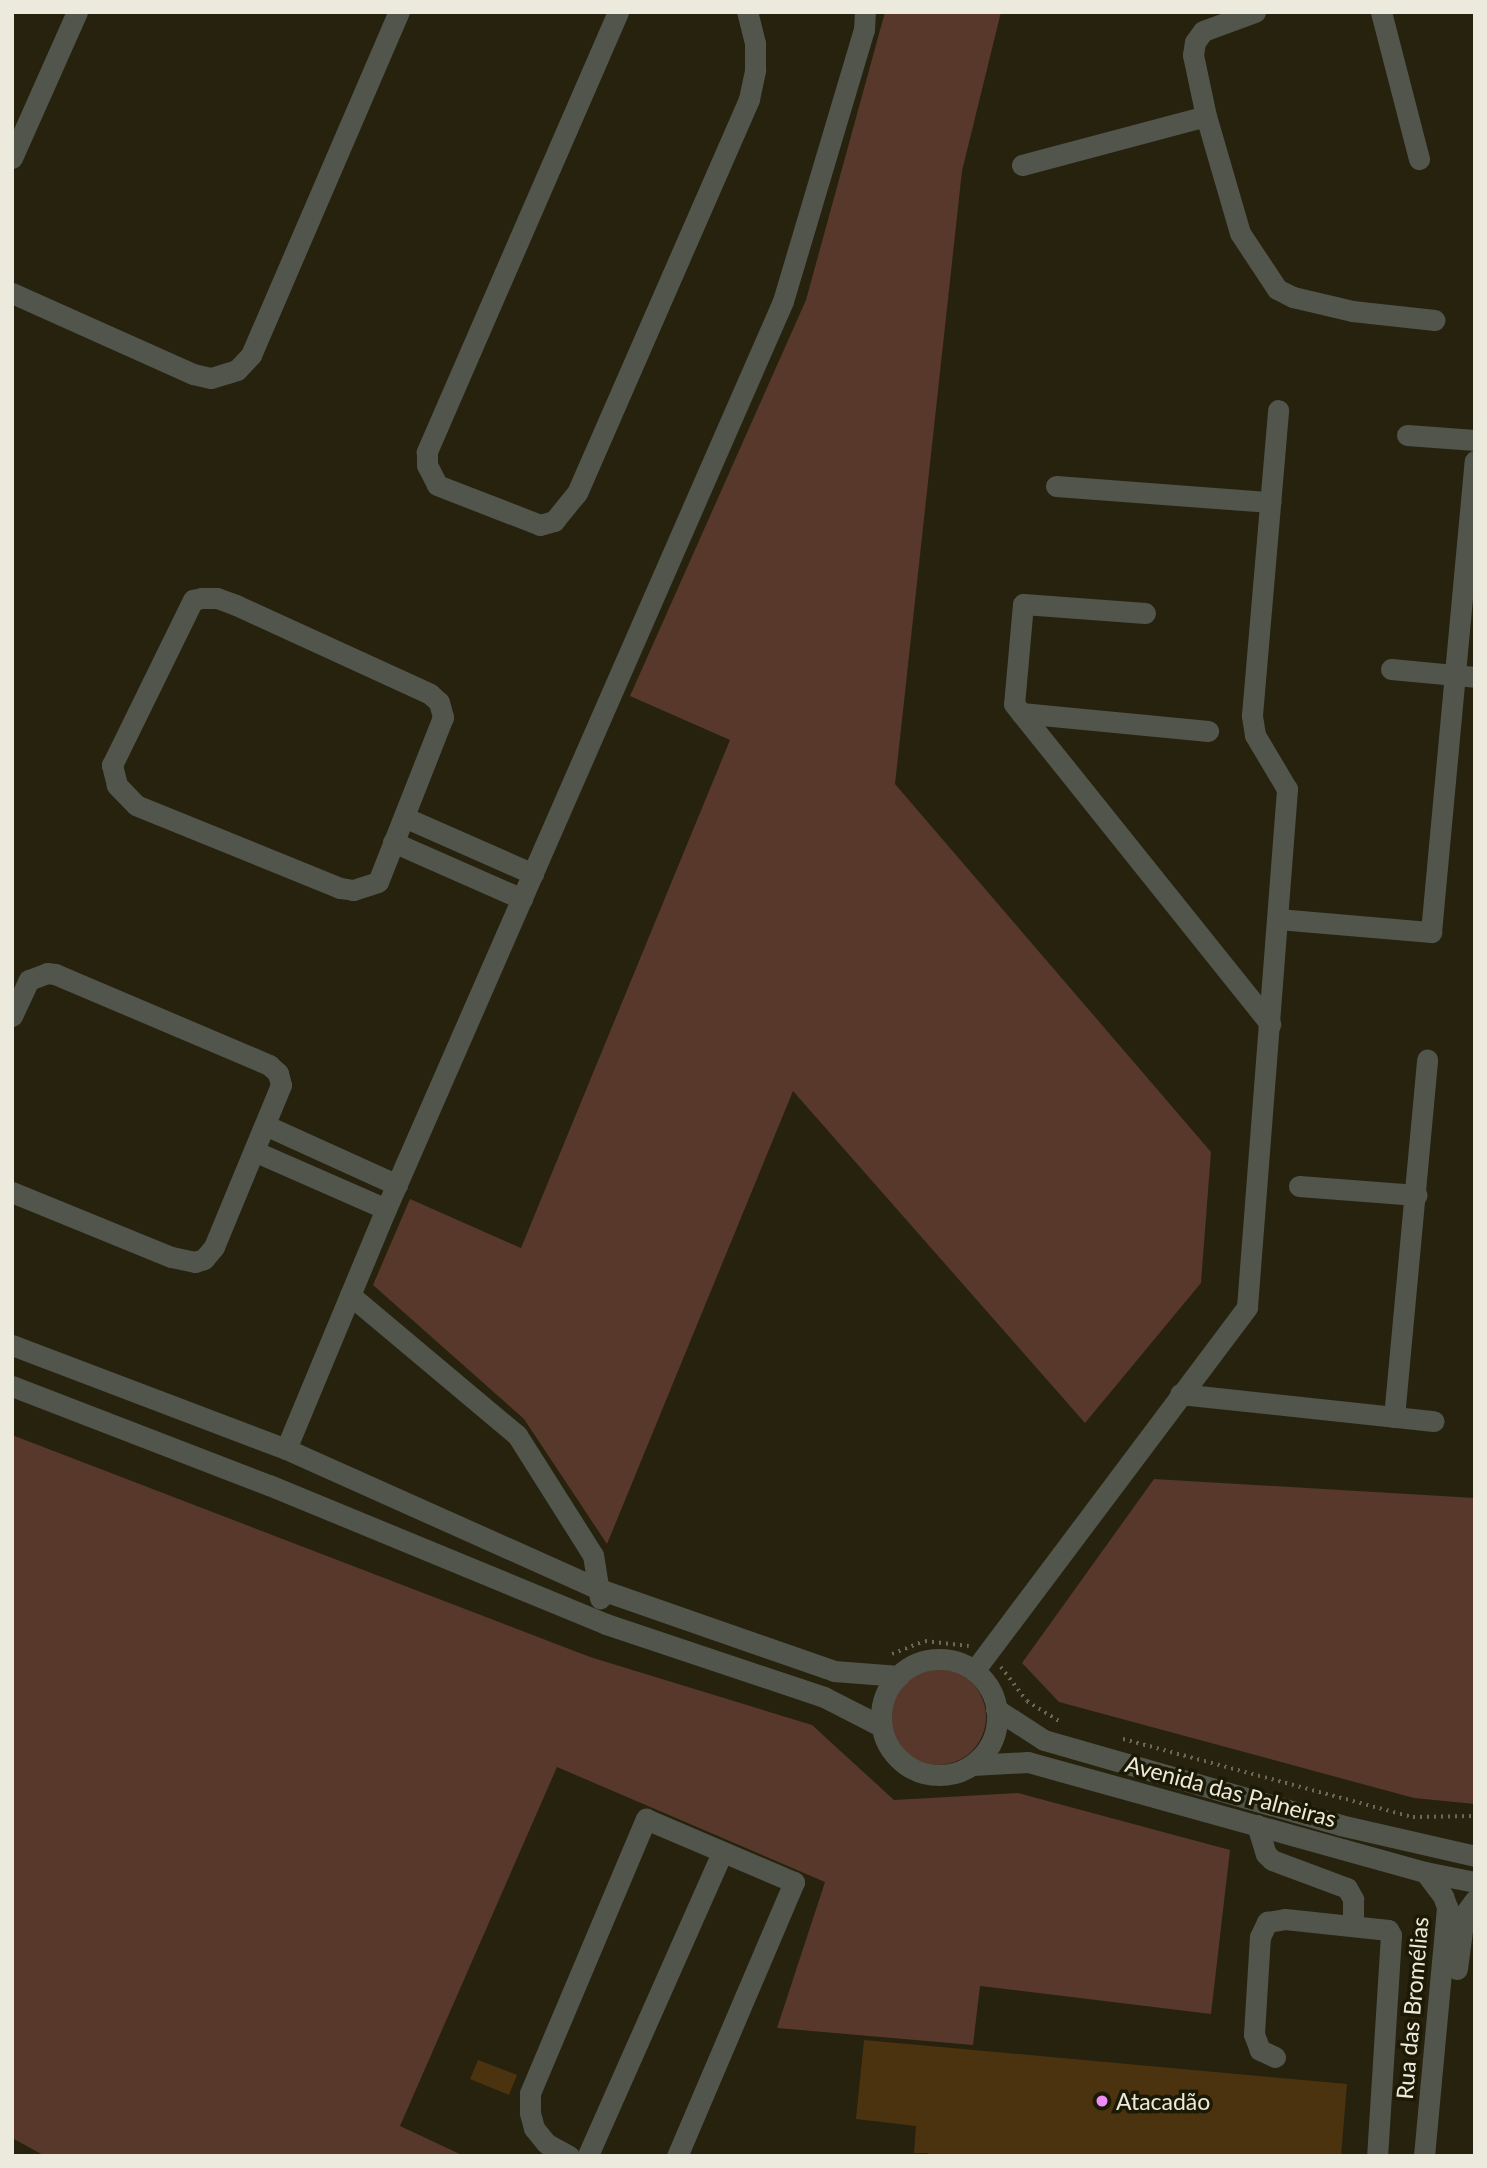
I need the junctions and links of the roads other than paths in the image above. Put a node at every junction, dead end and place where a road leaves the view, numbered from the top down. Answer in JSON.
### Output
{"nodes":[{"id":1,"x":77,"y":12,"type":"edge"},
{"id":2,"x":399,"y":12,"type":"edge"},
{"id":3,"x":618,"y":12,"type":"edge"},
{"id":4,"x":747,"y":12,"type":"edge"},
{"id":5,"x":865,"y":12,"type":"edge"},
{"id":6,"x":1255,"y":12,"type":"edge"},
{"id":7,"x":1381,"y":12,"type":"edge"},
{"id":8,"x":1206,"y":116,"type":"junction"},
{"id":9,"x":12,"y":158,"type":"edge"},
{"id":10,"x":1419,"y":159,"type":"dead end"},
{"id":11,"x":1022,"y":165,"type":"dead end"},
{"id":12,"x":12,"y":293,"type":"edge"},
{"id":13,"x":1435,"y":320,"type":"dead end"},
{"id":14,"x":1278,"y":410,"type":"dead end"},
{"id":15,"x":1407,"y":436,"type":"dead end"},
{"id":16,"x":1475,"y":440,"type":"edge"},
{"id":17,"x":1475,"y":461,"type":"edge"},
{"id":18,"x":1056,"y":486,"type":"dead end"},
{"id":19,"x":1270,"y":502,"type":"junction"},
{"id":20,"x":1145,"y":613,"type":"dead end"},
{"id":21,"x":1391,"y":669,"type":"dead end"},
{"id":22,"x":1464,"y":676,"type":"edge"},
{"id":23,"x":1021,"y":713,"type":"junction"},
{"id":24,"x":1208,"y":731,"type":"dead end"},
{"id":25,"x":404,"y":817,"type":"junction"},
{"id":26,"x":393,"y":842,"type":"junction"},
{"id":27,"x":533,"y":874,"type":"junction"},
{"id":28,"x":522,"y":899,"type":"junction"},
{"id":29,"x":1278,"y":919,"type":"junction"},
{"id":30,"x":12,"y":1016,"type":"edge"},
{"id":31,"x":1270,"y":1024,"type":"junction"},
{"id":32,"x":1427,"y":1060,"type":"dead end"},
{"id":33,"x":265,"y":1125,"type":"junction"},
{"id":34,"x":254,"y":1151,"type":"junction"},
{"id":35,"x":397,"y":1185,"type":"junction"},
{"id":36,"x":1299,"y":1186,"type":"dead end"},
{"id":37,"x":12,"y":1192,"type":"edge"},
{"id":38,"x":1417,"y":1195,"type":"junction"},
{"id":39,"x":386,"y":1209,"type":"junction"},
{"id":40,"x":350,"y":1295,"type":"junction"},
{"id":41,"x":12,"y":1345,"type":"edge"},
{"id":42,"x":12,"y":1386,"type":"edge"},
{"id":43,"x":1181,"y":1394,"type":"junction"},
{"id":44,"x":1394,"y":1417,"type":"junction"},
{"id":45,"x":1434,"y":1421,"type":"dead end"},
{"id":46,"x":286,"y":1450,"type":"junction"},
{"id":47,"x":599,"y":1589,"type":"junction"},
{"id":48,"x":606,"y":1624,"type":"junction"},
{"id":49,"x":980,"y":1663,"type":"junction"},
{"id":50,"x":899,"y":1675,"type":"junction"},
{"id":51,"x":996,"y":1709,"type":"junction"},
{"id":52,"x":881,"y":1726,"type":"junction"},
{"id":53,"x":972,"y":1765,"type":"junction"},
{"id":54,"x":1257,"y":1825,"type":"junction"},
{"id":55,"x":722,"y":1852,"type":"junction"},
{"id":56,"x":1475,"y":1856,"type":"edge"},
{"id":57,"x":1425,"y":1872,"type":"junction"},
{"id":58,"x":1475,"y":1882,"type":"edge"},
{"id":59,"x":1475,"y":1900,"type":"edge"},
{"id":60,"x":1353,"y":1926,"type":"junction"},
{"id":61,"x":1275,"y":2057,"type":"dead end"},
{"id":62,"x":581,"y":2156,"type":"edge"},
{"id":63,"x":677,"y":2156,"type":"edge"},
{"id":64,"x":1377,"y":2156,"type":"edge"},
{"id":65,"x":1424,"y":2156,"type":"edge"},
{"id":66,"x":1437,"y":2156,"type":"edge"}],
"edges":[{"from":1,"to":9,"type":"street"},
{"from":2,"to":12,"type":"street"},
{"from":3,"to":4,"type":"street"},
{"from":5,"to":27,"type":"street"},
{"from":6,"to":8,"type":"street"},
{"from":7,"to":10,"type":"street"},
{"from":8,"to":11,"type":"street"},
{"from":8,"to":13,"type":"street"},
{"from":14,"to":19,"type":"street"},
{"from":15,"to":16,"type":"street"},
{"from":17,"to":22,"type":"street"},
{"from":18,"to":19,"type":"street"},
{"from":19,"to":29,"type":"street"},
{"from":20,"to":23,"type":"street"},
{"from":21,"to":22,"type":"street"},
{"from":22,"to":29,"type":"street"},
{"from":23,"to":24,"type":"street"},
{"from":23,"to":31,"type":"street"},
{"from":25,"to":26,"type":"street"},
{"from":25,"to":26,"type":"street"},
{"from":25,"to":27,"type":"street"},
{"from":26,"to":28,"type":"street"},
{"from":27,"to":28,"type":"street"},
{"from":28,"to":35,"type":"street"},
{"from":29,"to":31,"type":"street"},
{"from":30,"to":33,"type":"street"},
{"from":31,"to":43,"type":"street"},
{"from":32,"to":38,"type":"street"},
{"from":33,"to":34,"type":"street"},
{"from":33,"to":35,"type":"street"},
{"from":34,"to":37,"type":"street"},
{"from":34,"to":39,"type":"street"},
{"from":35,"to":39,"type":"street"},
{"from":36,"to":38,"type":"street"},
{"from":38,"to":44,"type":"street"},
{"from":39,"to":40,"type":"street"},
{"from":40,"to":46,"type":"street"},
{"from":40,"to":47,"type":"street"},
{"from":41,"to":46,"type":"street"},
{"from":42,"to":48,"type":"street"},
{"from":43,"to":44,"type":"street"},
{"from":43,"to":49,"type":"street"},
{"from":44,"to":45,"type":"street"},
{"from":46,"to":47,"type":"street"},
{"from":47,"to":48,"type":"street"},
{"from":47,"to":50,"type":"street"},
{"from":48,"to":52,"type":"street"},
{"from":49,"to":50,"type":"street"},
{"from":49,"to":51,"type":"street"},
{"from":50,"to":52,"type":"street"},
{"from":51,"to":53,"type":"street"},
{"from":51,"to":56,"type":"street","name":"Avenida das Palneiras"},
{"from":52,"to":53,"type":"street"},
{"from":53,"to":54,"type":"street","name":"Avenida das Palneiras"},
{"from":54,"to":57,"type":"street","name":"Avenida das Palneiras"},
{"from":54,"to":60,"type":"street"},
{"from":55,"to":62,"type":"street"},
{"from":55,"to":62,"type":"street"},
{"from":55,"to":63,"type":"street"},
{"from":57,"to":58,"type":"street","name":"Avenida das Palneiras"},
{"from":57,"to":65,"type":"street","name":"Rua das Bromélias"},
{"from":59,"to":66,"type":"street","name":"Rua das Bromélias"},
{"from":60,"to":61,"type":"street"},
{"from":60,"to":64,"type":"street"}]}
